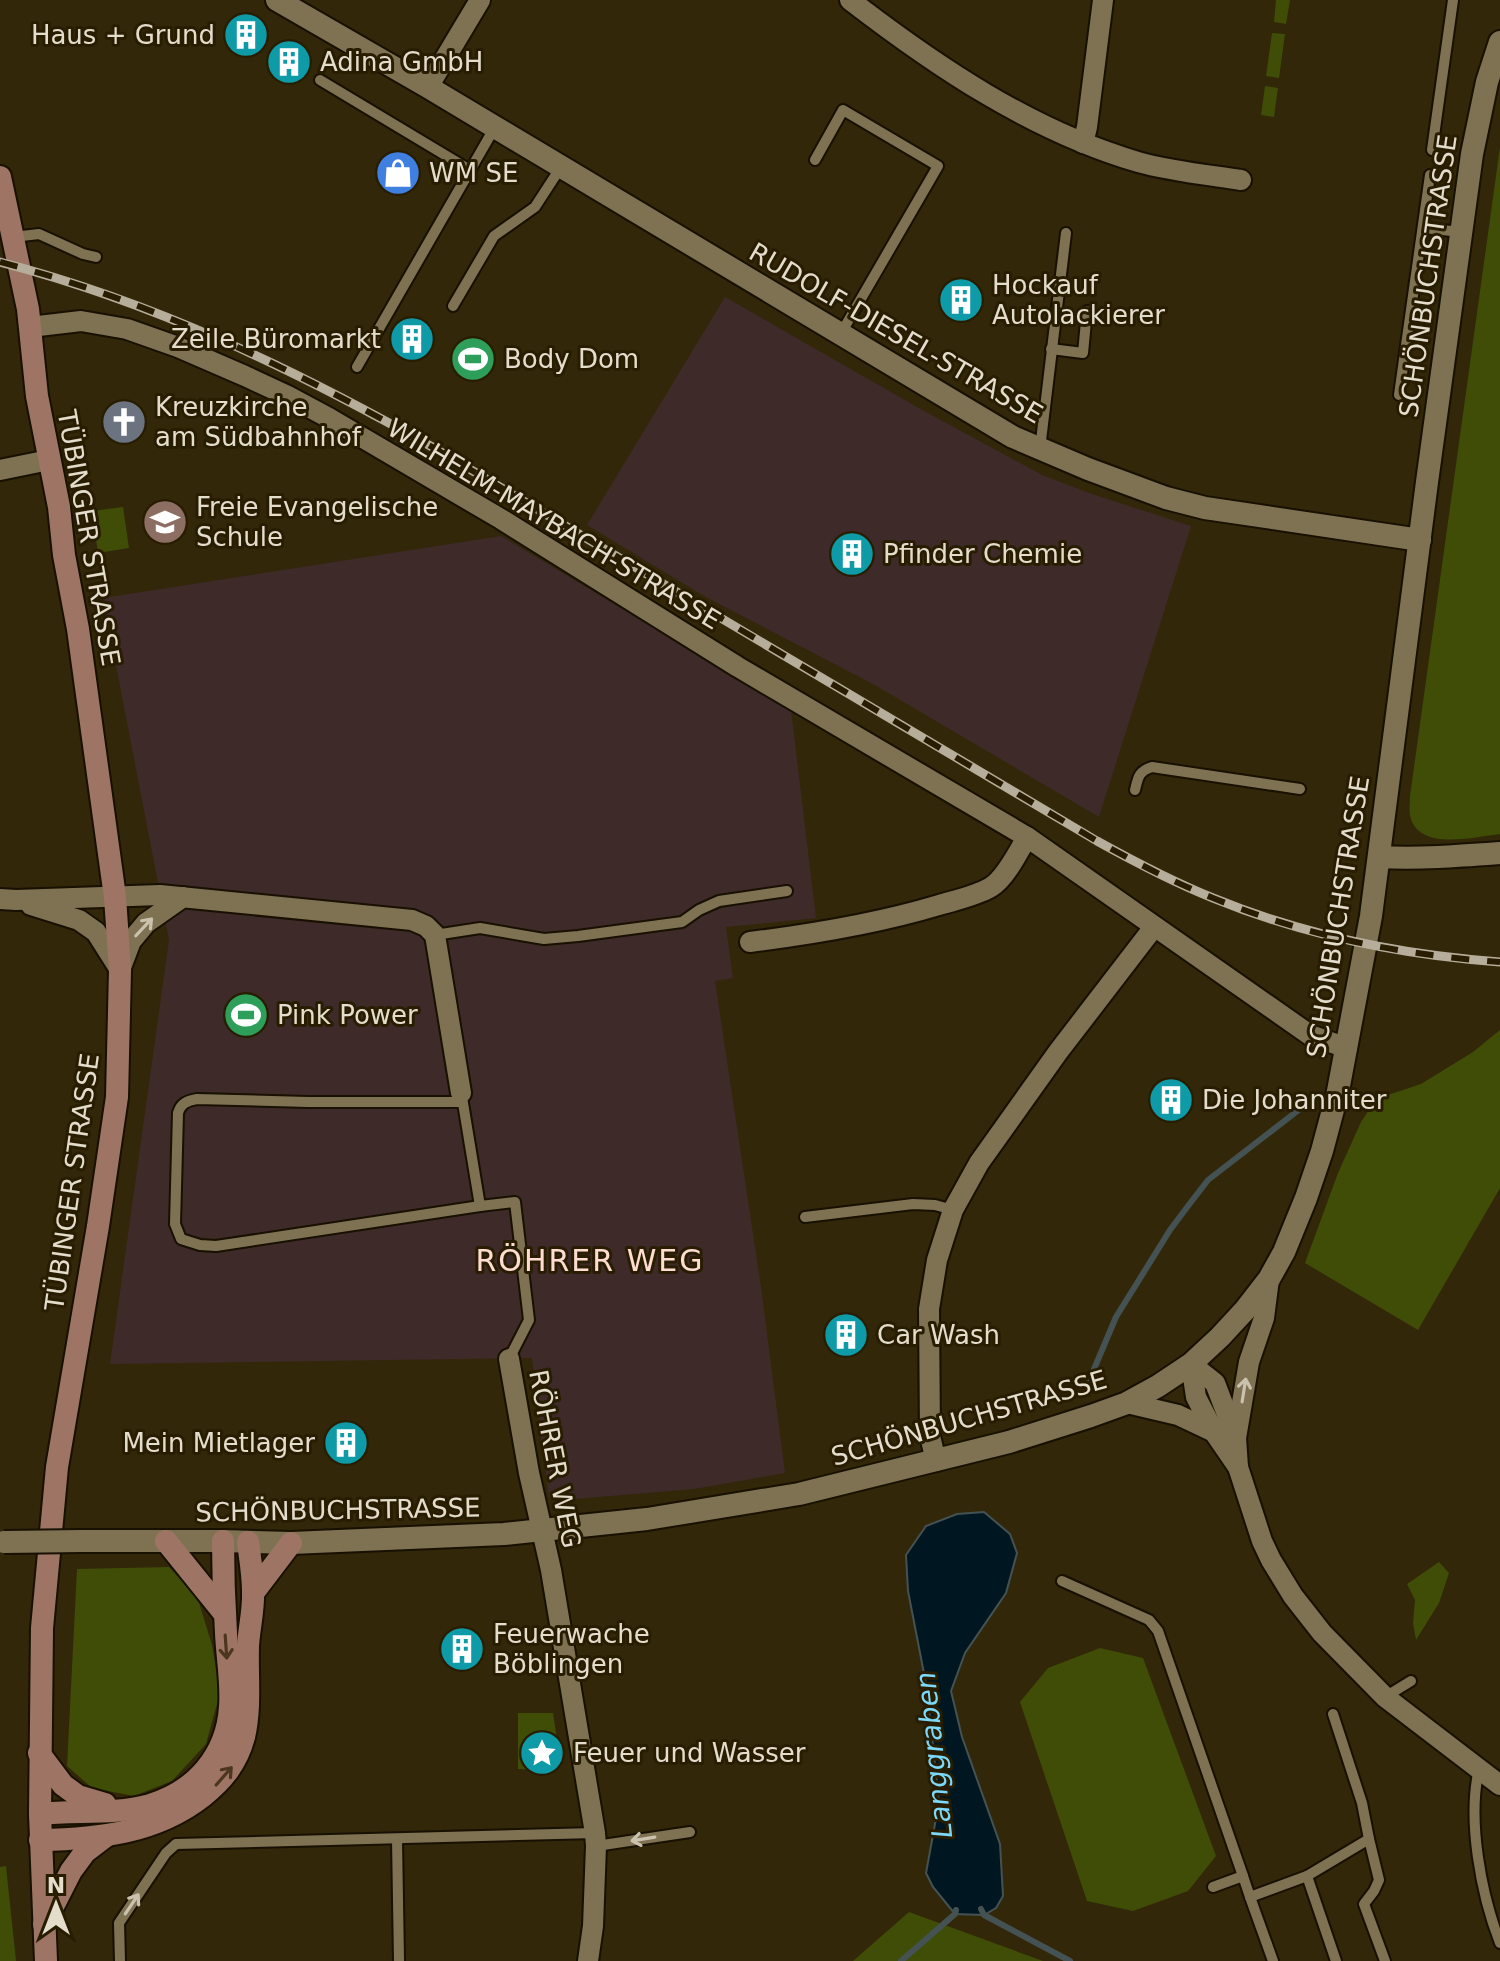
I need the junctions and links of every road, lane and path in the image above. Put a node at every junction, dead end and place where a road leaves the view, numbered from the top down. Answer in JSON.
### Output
{"nodes":[{"id":1,"x":277,"y":0,"type":"edge"},
{"id":2,"x":480,"y":0,"type":"edge"},
{"id":3,"x":850,"y":0,"type":"edge"},
{"id":4,"x":1103,"y":0,"type":"edge"},
{"id":5,"x":1453,"y":0,"type":"edge"},
{"id":6,"x":1500,"y":42,"type":"edge"},
{"id":7,"x":320,"y":80,"type":"dead end"},
{"id":8,"x":428,"y":87,"type":"junction"},
{"id":9,"x":495,"y":127,"type":"junction"},
{"id":10,"x":1083,"y":143,"type":"junction"},
{"id":11,"x":1432,"y":150,"type":"dead end"},
{"id":12,"x":815,"y":160,"type":"dead end"},
{"id":13,"x":561,"y":167,"type":"junction"},
{"id":14,"x":470,"y":170,"type":"junction"},
{"id":15,"x":1430,"y":175,"type":"dead end"},
{"id":16,"x":0,"y":177,"type":"edge"},
{"id":17,"x":1241,"y":180,"type":"dead end"},
{"id":18,"x":1423,"y":228,"type":"junction"},
{"id":19,"x":1461,"y":232,"type":"junction"},
{"id":20,"x":1066,"y":233,"type":"dead end"},
{"id":21,"x":13,"y":237,"type":"junction"},
{"id":22,"x":96,"y":257,"type":"dead end"},
{"id":23,"x":453,"y":306,"type":"dead end"},
{"id":24,"x":1087,"y":311,"type":"dead end"},
{"id":25,"x":30,"y":327,"type":"junction"},
{"id":26,"x":840,"y":335,"type":"junction"},
{"id":27,"x":1051,"y":349,"type":"junction"},
{"id":28,"x":357,"y":367,"type":"dead end"},
{"id":29,"x":1399,"y":395,"type":"dead end"},
{"id":30,"x":1040,"y":449,"type":"junction"},
{"id":31,"x":49,"y":460,"type":"junction"},
{"id":32,"x":0,"y":470,"type":"edge"},
{"id":33,"x":1420,"y":540,"type":"junction"},
{"id":34,"x":1300,"y":789,"type":"dead end"},
{"id":35,"x":1135,"y":790,"type":"dead end"},
{"id":36,"x":1027,"y":837,"type":"junction"},
{"id":37,"x":1500,"y":853,"type":"edge"},
{"id":38,"x":1379,"y":857,"type":"junction"},
{"id":39,"x":787,"y":891,"type":"dead end"},
{"id":40,"x":115,"y":897,"type":"junction"},
{"id":41,"x":183,"y":897,"type":"junction"},
{"id":42,"x":8,"y":899,"type":"edge"},
{"id":43,"x":1154,"y":927,"type":"junction"},
{"id":44,"x":435,"y":935,"type":"junction"},
{"id":45,"x":750,"y":942,"type":"dead end"},
{"id":46,"x":120,"y":970,"type":"junction"},
{"id":47,"x":1347,"y":1048,"type":"junction"},
{"id":48,"x":462,"y":1098,"type":"junction"},
{"id":49,"x":480,"y":1206,"type":"junction"},
{"id":50,"x":953,"y":1210,"type":"junction"},
{"id":51,"x":805,"y":1217,"type":"dead end"},
{"id":52,"x":1269,"y":1279,"type":"junction"},
{"id":53,"x":509,"y":1359,"type":"joint"},
{"id":54,"x":1191,"y":1364,"type":"junction"},
{"id":55,"x":1127,"y":1403,"type":"junction"},
{"id":56,"x":1214,"y":1432,"type":"junction"},
{"id":57,"x":1236,"y":1438,"type":"junction"},
{"id":58,"x":936,"y":1461,"type":"junction"},
{"id":59,"x":1238,"y":1467,"type":"junction"},
{"id":60,"x":541,"y":1530,"type":"junction"},
{"id":61,"x":166,"y":1541,"type":"junction"},
{"id":62,"x":223,"y":1541,"type":"junction"},
{"id":63,"x":2,"y":1542,"type":"edge"},
{"id":64,"x":248,"y":1542,"type":"junction"},
{"id":65,"x":291,"y":1543,"type":"junction"},
{"id":66,"x":1062,"y":1581,"type":"dead end"},
{"id":67,"x":253,"y":1593,"type":"junction"},
{"id":68,"x":224,"y":1613,"type":"junction"},
{"id":69,"x":1411,"y":1681,"type":"dead end"},
{"id":70,"x":1385,"y":1697,"type":"junction"},
{"id":71,"x":1333,"y":1714,"type":"dead end"},
{"id":72,"x":39,"y":1753,"type":"junction"},
{"id":73,"x":1479,"y":1769,"type":"junction"},
{"id":74,"x":1500,"y":1785,"type":"edge"},
{"id":75,"x":122,"y":1809,"type":"junction"},
{"id":76,"x":40,"y":1814,"type":"junction"},
{"id":77,"x":690,"y":1832,"type":"dead end"},
{"id":78,"x":107,"y":1835,"type":"junction"},
{"id":79,"x":397,"y":1839,"type":"junction"},
{"id":80,"x":1369,"y":1839,"type":"junction"},
{"id":81,"x":40,"y":1840,"type":"junction"},
{"id":82,"x":596,"y":1840,"type":"junction"},
{"id":83,"x":1243,"y":1876,"type":"junction"},
{"id":84,"x":1307,"y":1876,"type":"junction"},
{"id":85,"x":1213,"y":1887,"type":"dead end"},
{"id":86,"x":1250,"y":1897,"type":"junction"},
{"id":87,"x":44,"y":1926,"type":"junction"},
{"id":88,"x":1500,"y":1943,"type":"edge"},
{"id":89,"x":46,"y":1961,"type":"edge"},
{"id":90,"x":120,"y":1961,"type":"edge"},
{"id":91,"x":399,"y":1961,"type":"edge"},
{"id":92,"x":588,"y":1961,"type":"edge"},
{"id":93,"x":1273,"y":1961,"type":"edge"},
{"id":94,"x":1336,"y":1961,"type":"edge"},
{"id":95,"x":1385,"y":1961,"type":"edge"}],
"edges":[{"from":1,"to":8,"type":"street","name":"RUDOLF-DIESEL-STRASSE"},
{"from":2,"to":8,"type":"street"},
{"from":3,"to":10,"type":"street"},
{"from":4,"to":10,"type":"street"},
{"from":5,"to":11,"type":"lane"},
{"from":6,"to":19,"type":"street","name":"SCHÖNBUCHSTRASSE"},
{"from":7,"to":14,"type":"lane"},
{"from":8,"to":9,"type":"street","name":"RUDOLF-DIESEL-STRASSE"},
{"from":9,"to":13,"type":"street","name":"RUDOLF-DIESEL-STRASSE"},
{"from":9,"to":14,"type":"lane"},
{"from":10,"to":17,"type":"street"},
{"from":12,"to":26,"type":"lane"},
{"from":13,"to":23,"type":"lane"},
{"from":13,"to":26,"type":"street","name":"RUDOLF-DIESEL-STRASSE"},
{"from":14,"to":28,"type":"lane"},
{"from":15,"to":18,"type":"lane"},
{"from":16,"to":21,"type":"main road","name":"TÜBINGER STRASSE"},
{"from":18,"to":19,"type":"lane"},
{"from":18,"to":29,"type":"lane"},
{"from":19,"to":33,"type":"street","name":"SCHÖNBUCHSTRASSE"},
{"from":20,"to":27,"type":"lane"},
{"from":21,"to":22,"type":"lane"},
{"from":21,"to":25,"type":"main road","name":"TÜBINGER STRASSE"},
{"from":24,"to":27,"type":"lane"},
{"from":25,"to":31,"type":"main road","name":"TÜBINGER STRASSE"},
{"from":25,"to":36,"type":"street","name":"WILHELM-MAYBACH-STRASSE"},
{"from":26,"to":30,"type":"street","name":"RUDOLF-DIESEL-STRASSE"},
{"from":27,"to":30,"type":"lane"},
{"from":30,"to":33,"type":"street","name":"RUDOLF-DIESEL-STRASSE"},
{"from":31,"to":32,"type":"street"},
{"from":31,"to":40,"type":"main road","name":"TÜBINGER STRASSE"},
{"from":33,"to":38,"type":"street","name":"SCHÖNBUCHSTRASSE"},
{"from":34,"to":35,"type":"lane"},
{"from":36,"to":43,"type":"street","name":"WILHELM-MAYBACH-STRASSE"},
{"from":36,"to":45,"type":"street"},
{"from":37,"to":38,"type":"street"},
{"from":38,"to":47,"type":"street","name":"SCHÖNBUCHSTRASSE"},
{"from":39,"to":44,"type":"lane"},
{"from":40,"to":41,"type":"street"},
{"from":40,"to":42,"type":"street"},
{"from":40,"to":46,"type":"main road","name":"TÜBINGER STRASSE"},
{"from":41,"to":44,"type":"street"},
{"from":46,"to":41,"type":"street","one_way":true},
{"from":42,"to":46,"type":"street"},
{"from":43,"to":47,"type":"street","name":"WILHELM-MAYBACH-STRASSE"},
{"from":43,"to":50,"type":"street"},
{"from":44,"to":48,"type":"street"},
{"from":46,"to":72,"type":"main road","name":"TÜBINGER STRASSE"},
{"from":47,"to":52,"type":"street","name":"SCHÖNBUCHSTRASSE"},
{"from":48,"to":49,"type":"lane"},
{"from":48,"to":49,"type":"lane"},
{"from":49,"to":53,"type":"lane","name":"RÖHRER WEG"},
{"from":50,"to":51,"type":"lane"},
{"from":50,"to":58,"type":"street"},
{"from":52,"to":54,"type":"street","name":"SCHÖNBUCHSTRASSE"},
{"from":57,"to":52,"type":"street","one_way":true},
{"from":53,"to":60,"type":"street","name":"RÖHRER WEG"},
{"from":54,"to":55,"type":"street","name":"SCHÖNBUCHSTRASSE"},
{"from":54,"to":56,"type":"street"},
{"from":54,"to":57,"type":"street"},
{"from":55,"to":56,"type":"street"},
{"from":55,"to":58,"type":"street","name":"SCHÖNBUCHSTRASSE"},
{"from":56,"to":59,"type":"street"},
{"from":57,"to":59,"type":"street"},
{"from":58,"to":60,"type":"street","name":"SCHÖNBUCHSTRASSE"},
{"from":59,"to":70,"type":"street"},
{"from":60,"to":65,"type":"street","name":"SCHÖNBUCHSTRASSE"},
{"from":60,"to":82,"type":"street","name":"RÖHRER WEG"},
{"from":61,"to":62,"type":"street","name":"SCHÖNBUCHSTRASSE"},
{"from":61,"to":63,"type":"street","name":"SCHÖNBUCHSTRASSE","bridge":true},
{"from":61,"to":68,"type":"main road"},
{"from":62,"to":64,"type":"street","name":"SCHÖNBUCHSTRASSE"},
{"from":62,"to":68,"type":"main road"},
{"from":64,"to":65,"type":"street","name":"SCHÖNBUCHSTRASSE"},
{"from":64,"to":67,"type":"main road"},
{"from":65,"to":67,"type":"main road"},
{"from":66,"to":83,"type":"lane"},
{"from":78,"to":67,"type":"main road","one_way":true},
{"from":68,"to":75,"type":"main road","one_way":true},
{"from":69,"to":70,"type":"lane"},
{"from":70,"to":73,"type":"street"},
{"from":71,"to":80,"type":"lane"},
{"from":72,"to":75,"type":"main road"},
{"from":72,"to":76,"type":"main road","name":"TÜBINGER STRASSE"},
{"from":73,"to":74,"type":"street"},
{"from":73,"to":88,"type":"lane"},
{"from":75,"to":76,"type":"main road"},
{"from":76,"to":81,"type":"main road","name":"TÜBINGER STRASSE"},
{"from":77,"to":82,"type":"lane","one_way":true},
{"from":78,"to":81,"type":"main road"},
{"from":78,"to":87,"type":"main road"},
{"from":79,"to":82,"type":"lane"},
{"from":90,"to":79,"type":"lane","one_way":true},
{"from":79,"to":91,"type":"lane"},
{"from":80,"to":84,"type":"lane"},
{"from":80,"to":95,"type":"lane"},
{"from":81,"to":87,"type":"main road","name":"TÜBINGER STRASSE"},
{"from":82,"to":92,"type":"street","name":"RÖHRER WEG"},
{"from":83,"to":85,"type":"lane"},
{"from":83,"to":86,"type":"lane"},
{"from":84,"to":86,"type":"lane"},
{"from":84,"to":94,"type":"lane"},
{"from":86,"to":93,"type":"lane"},
{"from":87,"to":89,"type":"main road","name":"TÜBINGER STRASSE"}]}
